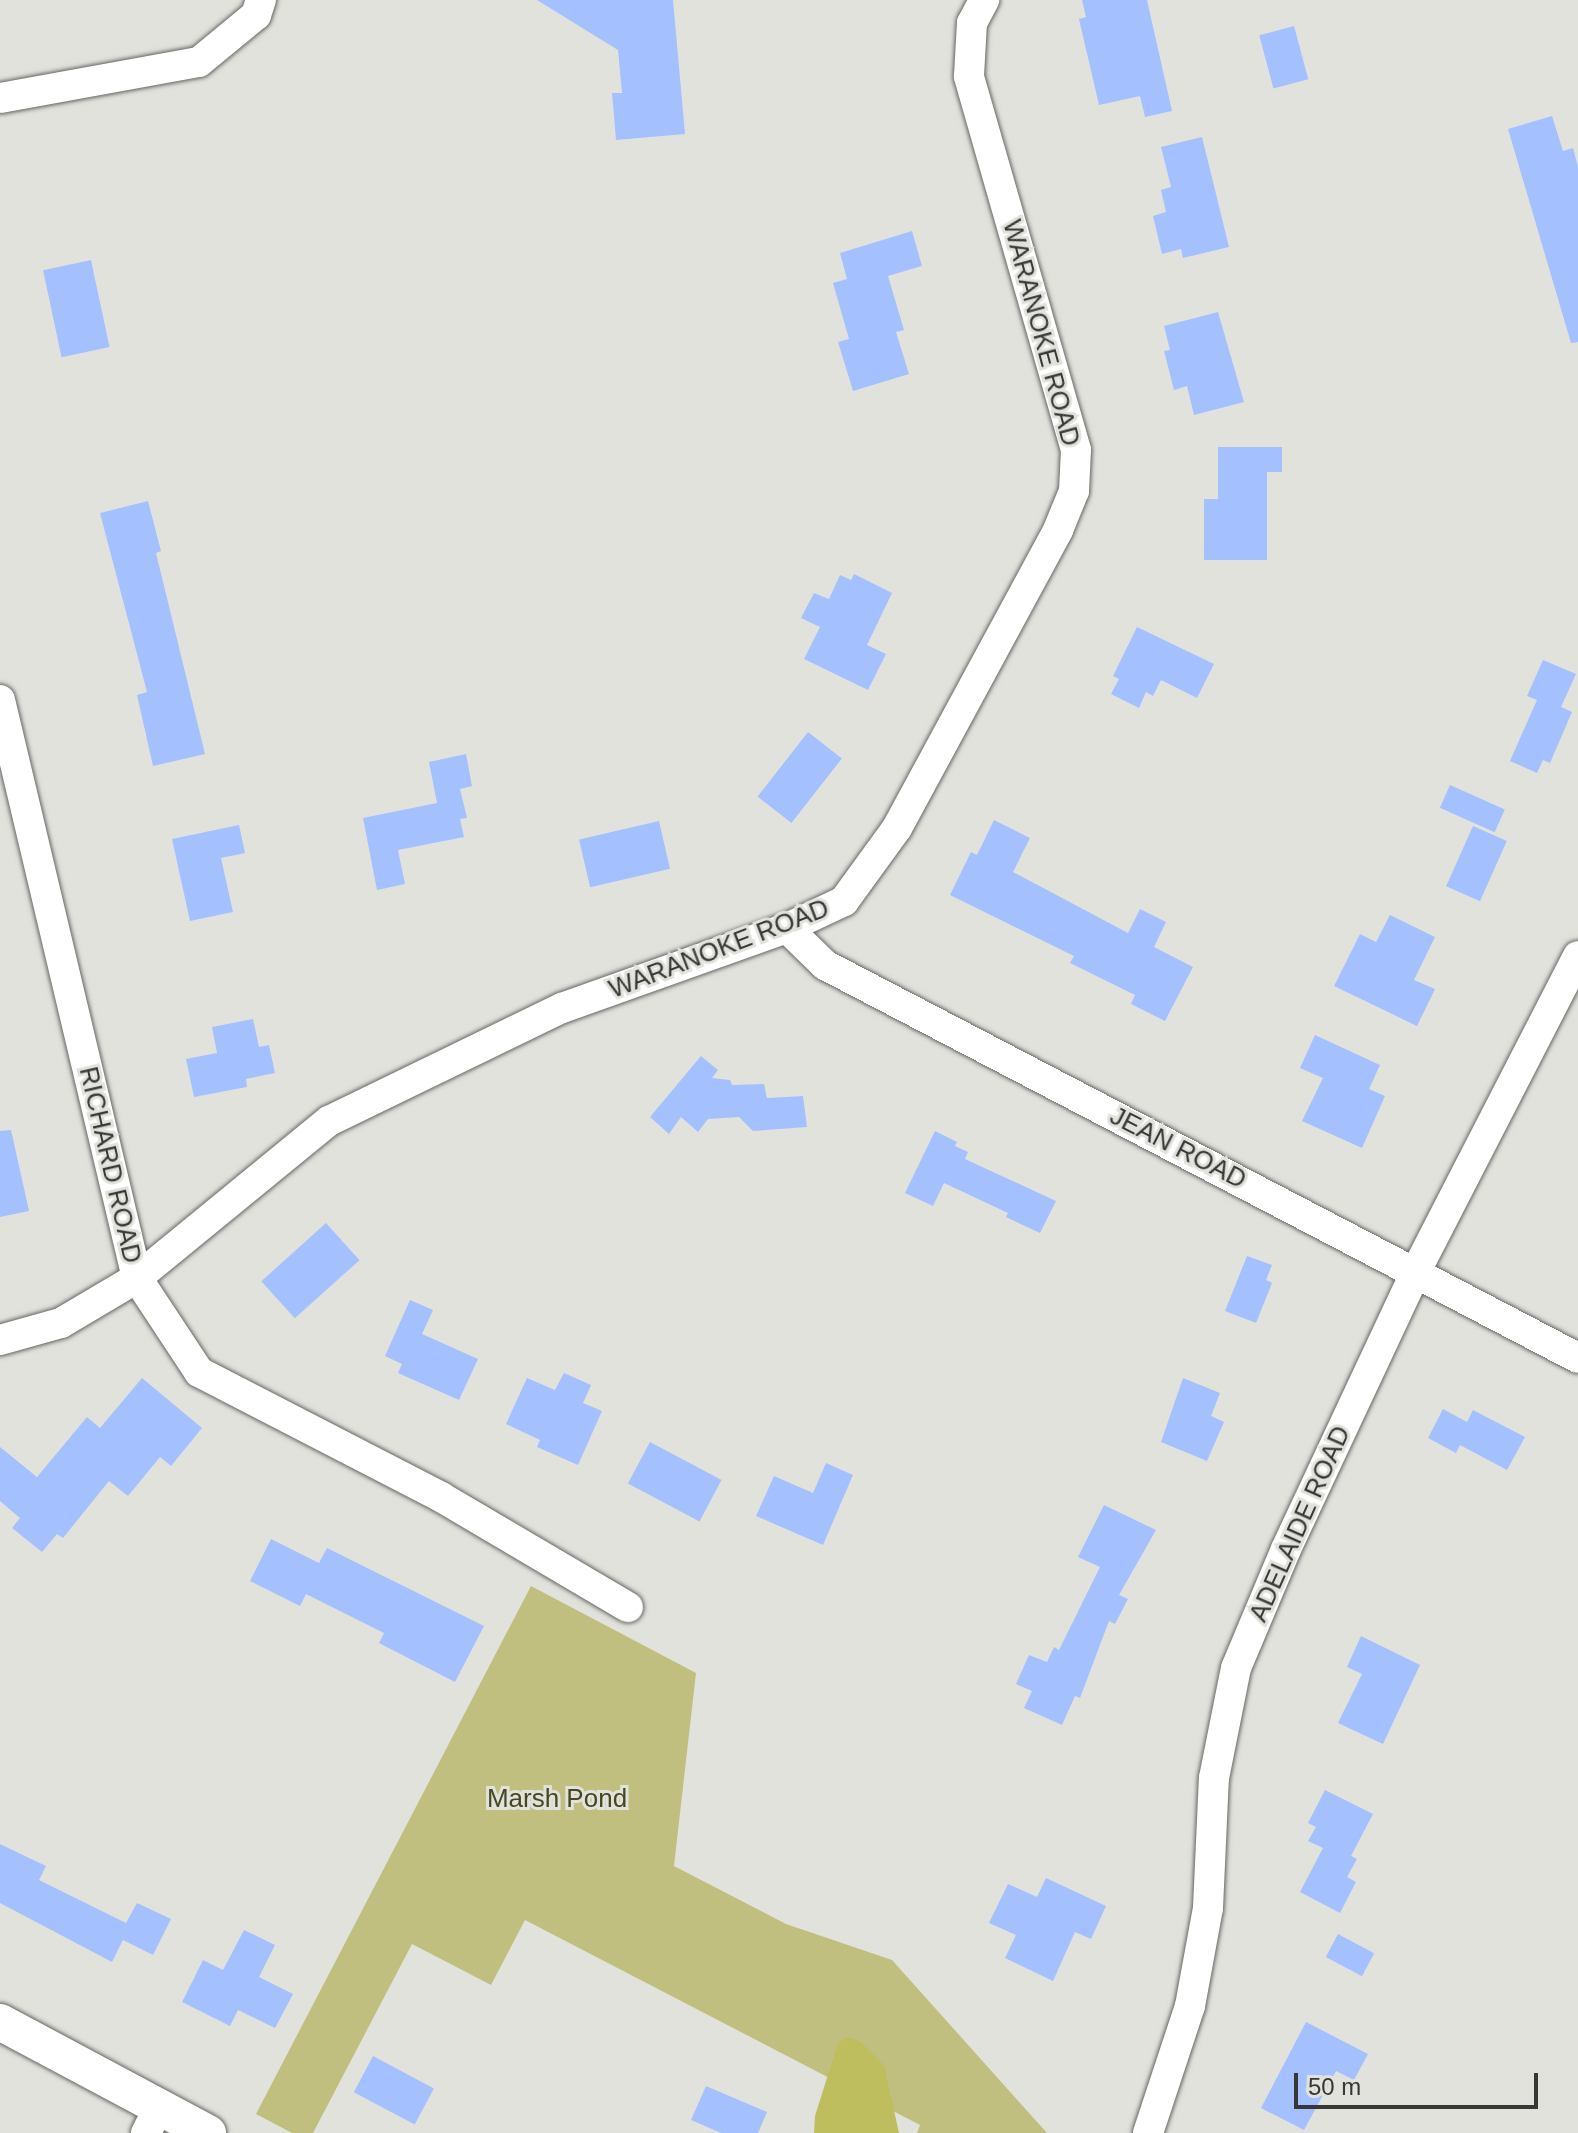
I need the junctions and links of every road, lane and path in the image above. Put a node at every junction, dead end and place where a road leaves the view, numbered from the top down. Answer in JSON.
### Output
{"nodes":[{"id":1,"x":261,"y":0,"type":"edge"},
{"id":2,"x":984,"y":0,"type":"edge"},
{"id":3,"x":0,"y":98,"type":"edge"},
{"id":4,"x":0,"y":700,"type":"edge"},
{"id":5,"x":4,"y":738,"type":"edge"},
{"id":6,"x":787,"y":928,"type":"junction"},
{"id":7,"x":1578,"y":956,"type":"edge"},
{"id":8,"x":1416,"y":1271,"type":"junction"},
{"id":9,"x":137,"y":1278,"type":"junction"},
{"id":10,"x":0,"y":1340,"type":"edge"},
{"id":11,"x":1578,"y":1358,"type":"edge"},
{"id":12,"x":628,"y":1607,"type":"dead end"},
{"id":13,"x":0,"y":2022,"type":"edge"},
{"id":14,"x":152,"y":2120,"type":"edge"},
{"id":15,"x":208,"y":2133,"type":"edge"},
{"id":16,"x":1148,"y":2133,"type":"edge"}],
"edges":[{"from":1,"to":3,"type":"street"},
{"from":2,"to":6,"type":"street","name":"WARANOKE ROAD"},
{"from":4,"to":5,"type":"street","name":"RICHARD ROAD"},
{"from":5,"to":9,"type":"street","name":"RICHARD ROAD"},
{"from":6,"to":8,"type":"street","name":"JEAN ROAD"},
{"from":6,"to":9,"type":"street","name":"WARANOKE ROAD"},
{"from":7,"to":8,"type":"street","name":"ADELAIDE ROAD"},
{"from":8,"to":11,"type":"street","name":"JEAN ROAD"},
{"from":8,"to":16,"type":"street","name":"ADELAIDE ROAD"},
{"from":9,"to":10,"type":"street","name":"WARANOKE ROAD"},
{"from":9,"to":12,"type":"street","name":"RICHARD ROAD"},
{"from":13,"to":14,"type":"street"},
{"from":14,"to":15,"type":"street"}]}
